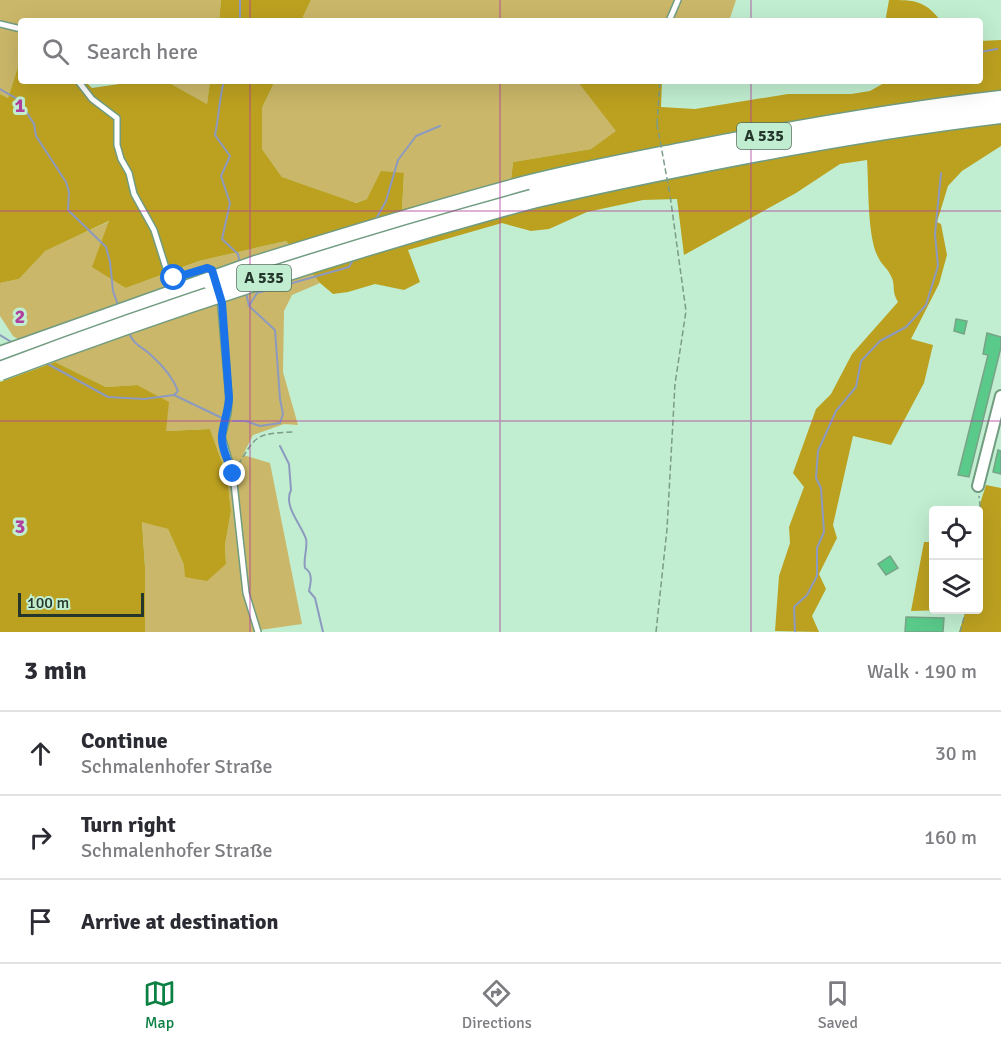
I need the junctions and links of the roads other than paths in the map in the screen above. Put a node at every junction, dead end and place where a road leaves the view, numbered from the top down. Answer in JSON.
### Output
{"nodes":[{"id":1,"x":678,"y":0,"type":"edge"},
{"id":2,"x":670,"y":18,"type":"edge"},
{"id":3,"x":0,"y":24,"type":"edge"},
{"id":4,"x":18,"y":28,"type":"edge"},
{"id":5,"x":80,"y":84,"type":"edge"},
{"id":6,"x":1001,"y":100,"type":"edge"},
{"id":7,"x":1001,"y":114,"type":"edge"},
{"id":8,"x":531,"y":192,"type":"junction"},
{"id":9,"x":5,"y":352,"type":"edge"},
{"id":10,"x":0,"y":372,"type":"edge"},
{"id":11,"x":1000,"y":400,"type":"edge"},
{"id":12,"x":978,"y":486,"type":"road end"},
{"id":13,"x":258,"y":632,"type":"edge"}],
"edges":[{"from":1,"to":2,"type":"lane"},
{"from":3,"to":4,"type":"lane"},
{"from":5,"to":13,"type":"lane"},
{"from":6,"to":8,"type":"highway","number":"A 535"},
{"from":7,"to":8,"type":"highway","number":"A 535"},
{"from":8,"to":9,"type":"highway","number":"A 535","bridge":true},
{"from":8,"to":10,"type":"highway","number":"A 535","bridge":true},
{"from":11,"to":12,"type":"street"}]}
